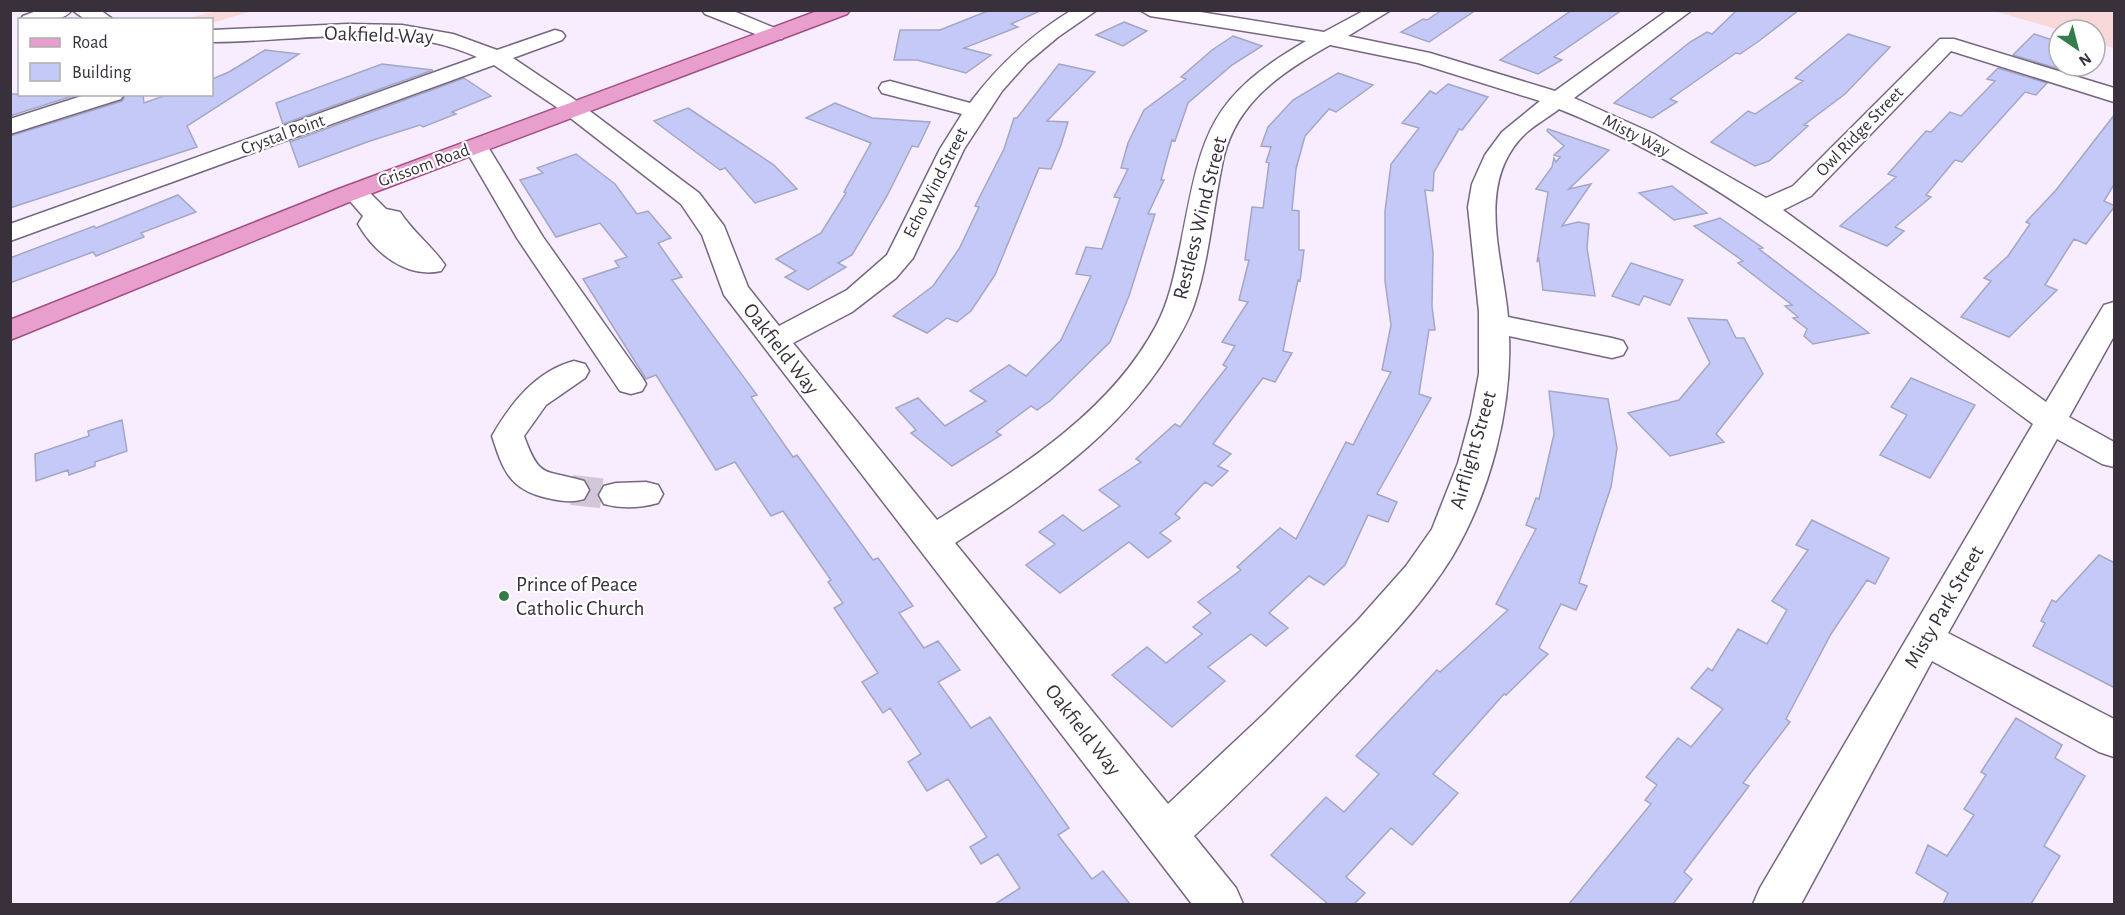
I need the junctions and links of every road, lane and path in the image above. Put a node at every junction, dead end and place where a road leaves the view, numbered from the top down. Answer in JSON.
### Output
{"nodes":[{"id":1,"x":63,"y":10,"type":"edge"},
{"id":2,"x":82,"y":10,"type":"edge"},
{"id":3,"x":378,"y":10,"type":"edge"},
{"id":4,"x":712,"y":10,"type":"edge"},
{"id":5,"x":840,"y":10,"type":"edge"},
{"id":6,"x":1087,"y":10,"type":"edge"},
{"id":7,"x":1150,"y":10,"type":"edge"},
{"id":8,"x":1381,"y":10,"type":"edge"},
{"id":9,"x":1682,"y":10,"type":"edge"},
{"id":10,"x":37,"y":18,"type":"edge"},
{"id":11,"x":100,"y":18,"type":"edge"},
{"id":12,"x":354,"y":30,"type":"junction"},
{"id":13,"x":775,"y":35,"type":"junction"},
{"id":14,"x":224,"y":36,"type":"edge"},
{"id":15,"x":555,"y":36,"type":"dead end"},
{"id":16,"x":1329,"y":39,"type":"junction"},
{"id":17,"x":213,"y":55,"type":"edge"},
{"id":18,"x":496,"y":58,"type":"junction"},
{"id":19,"x":890,"y":88,"type":"dead end"},
{"id":20,"x":2115,"y":95,"type":"edge"},
{"id":21,"x":107,"y":96,"type":"edge"},
{"id":22,"x":1557,"y":100,"type":"junction"},
{"id":23,"x":574,"y":110,"type":"junction"},
{"id":24,"x":975,"y":111,"type":"junction"},
{"id":25,"x":10,"y":127,"type":"edge"},
{"id":26,"x":476,"y":147,"type":"junction"},
{"id":27,"x":355,"y":192,"type":"junction"},
{"id":28,"x":1764,"y":210,"type":"junction"},
{"id":29,"x":377,"y":215,"type":"dead end"},
{"id":30,"x":10,"y":233,"type":"edge"},
{"id":31,"x":2115,"y":311,"type":"edge"},
{"id":32,"x":1492,"y":323,"type":"junction"},
{"id":33,"x":10,"y":331,"type":"edge"},
{"id":34,"x":774,"y":340,"type":"junction"},
{"id":35,"x":1612,"y":348,"type":"dead end"},
{"id":36,"x":574,"y":371,"type":"dead end"},
{"id":37,"x":630,"y":384,"type":"dead end"},
{"id":38,"x":2052,"y":422,"type":"junction"},
{"id":39,"x":2115,"y":456,"type":"edge"},
{"id":40,"x":572,"y":490,"type":"tunnel mouth"},
{"id":41,"x":933,"y":540,"type":"junction"},
{"id":42,"x":1925,"y":639,"type":"junction"},
{"id":43,"x":2115,"y":739,"type":"edge"},
{"id":44,"x":1166,"y":835,"type":"junction"},
{"id":45,"x":1220,"y":904,"type":"edge"},
{"id":46,"x":1776,"y":904,"type":"edge"}],
"edges":[{"from":1,"to":10,"type":"street"},
{"from":2,"to":11,"type":"street"},
{"from":3,"to":12,"type":"street"},
{"from":4,"to":13,"type":"street"},
{"from":5,"to":13,"type":"main road","name":"Grissom Road"},
{"from":6,"to":24,"type":"street","name":"Echo Wind Street"},
{"from":7,"to":16,"type":"street","name":"Misty Way"},
{"from":8,"to":16,"type":"street","name":"Restless Wind Street"},
{"from":9,"to":22,"type":"street","name":"Airflight Street"},
{"from":12,"to":14,"type":"street","name":"Oakfield Way"},
{"from":12,"to":18,"type":"street","name":"Oakfield Way"},
{"from":13,"to":23,"type":"main road","name":"Grissom Road"},
{"from":14,"to":17,"type":"street"},
{"from":15,"to":18,"type":"street","name":"Crystal Point"},
{"from":16,"to":22,"type":"street","name":"Misty Way"},
{"from":16,"to":41,"type":"street","name":"Restless Wind Street"},
{"from":18,"to":23,"type":"street","name":"Oakfield Way"},
{"from":18,"to":30,"type":"street","name":"Crystal Point"},
{"from":19,"to":24,"type":"street"},
{"from":20,"to":28,"type":"street","name":"Owl Ridge Street"},
{"from":21,"to":25,"type":"street"},
{"from":22,"to":28,"type":"street","name":"Misty Way"},
{"from":22,"to":32,"type":"street","name":"Airflight Street"},
{"from":23,"to":26,"type":"main road","name":"Grissom Road"},
{"from":23,"to":34,"type":"street","name":"Oakfield Way"},
{"from":24,"to":34,"type":"street","name":"Echo Wind Street"},
{"from":26,"to":27,"type":"main road","name":"Grissom Road"},
{"from":26,"to":37,"type":"street"},
{"from":27,"to":29,"type":"street"},
{"from":27,"to":33,"type":"main road","name":"Grissom Road"},
{"from":28,"to":38,"type":"street","name":"Misty Way"},
{"from":31,"to":38,"type":"street","name":"Misty Park Street"},
{"from":32,"to":35,"type":"street"},
{"from":32,"to":44,"type":"street","name":"Airflight Street"},
{"from":34,"to":41,"type":"street","name":"Oakfield Way"},
{"from":36,"to":40,"type":"street"},
{"from":38,"to":39,"type":"street","name":"Misty Way"},
{"from":38,"to":42,"type":"street","name":"Misty Park Street"},
{"from":41,"to":44,"type":"street","name":"Oakfield Way"},
{"from":42,"to":43,"type":"street"},
{"from":42,"to":46,"type":"street","name":"Misty Park Street"},
{"from":44,"to":45,"type":"street","name":"Oakfield Way"}]}
